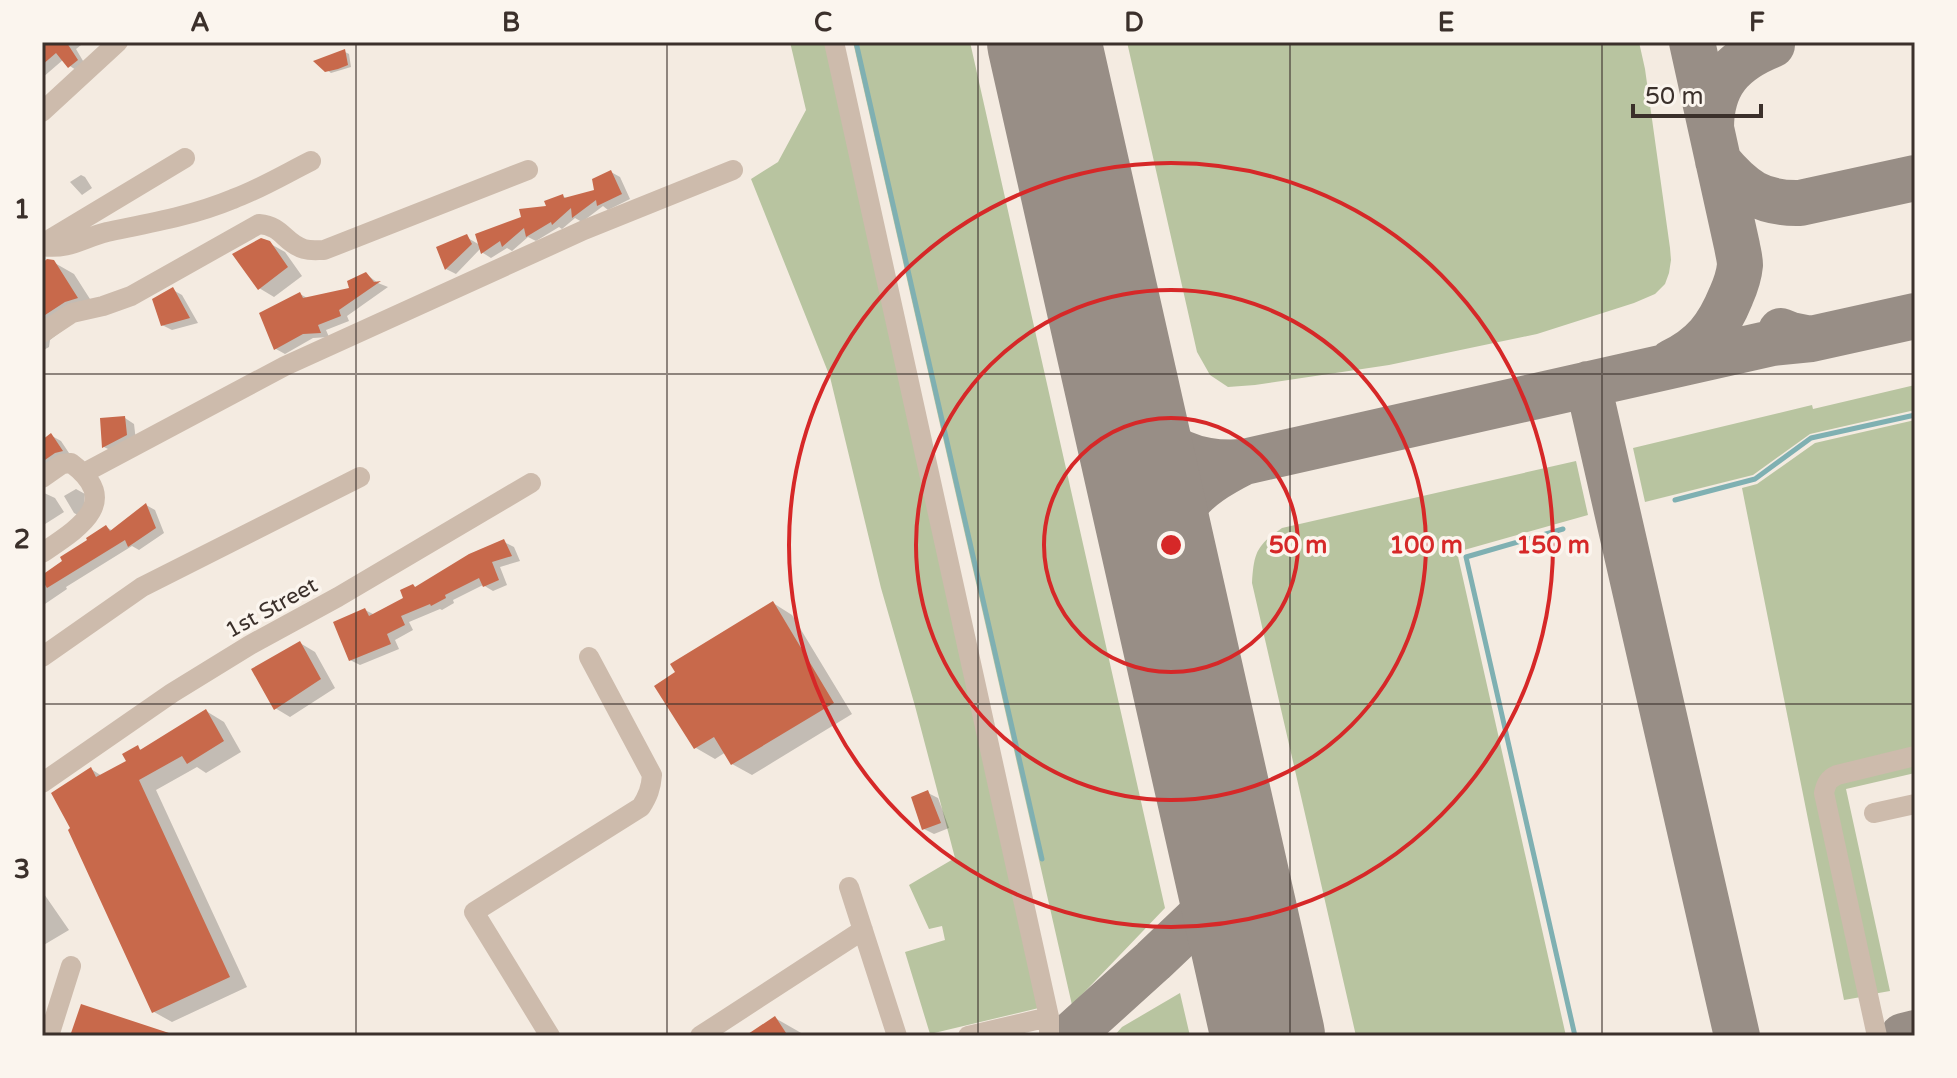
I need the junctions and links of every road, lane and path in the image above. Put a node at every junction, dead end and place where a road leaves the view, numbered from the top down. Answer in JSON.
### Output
{"nodes":[{"id":1,"x":118,"y":42,"type":"edge"},
{"id":2,"x":834,"y":42,"type":"edge"},
{"id":3,"x":42,"y":112,"type":"edge"},
{"id":4,"x":185,"y":158,"type":"dead end"},
{"id":5,"x":311,"y":161,"type":"dead end"},
{"id":6,"x":528,"y":170,"type":"dead end"},
{"id":7,"x":733,"y":170,"type":"dead end"},
{"id":8,"x":42,"y":245,"type":"edge"},
{"id":9,"x":42,"y":333,"type":"edge"},
{"id":10,"x":84,"y":473,"type":"junction"},
{"id":11,"x":360,"y":477,"type":"dead end"},
{"id":12,"x":42,"y":478,"type":"edge"},
{"id":13,"x":531,"y":483,"type":"dead end"},
{"id":14,"x":42,"y":553,"type":"edge"},
{"id":15,"x":42,"y":657,"type":"edge"},
{"id":16,"x":589,"y":657,"type":"dead end"},
{"id":17,"x":1915,"y":756,"type":"edge"},
{"id":18,"x":42,"y":783,"type":"edge"},
{"id":19,"x":1915,"y":804,"type":"edge"},
{"id":20,"x":1874,"y":813,"type":"dead end"},
{"id":21,"x":849,"y":887,"type":"dead end"},
{"id":22,"x":863,"y":930,"type":"junction"},
{"id":23,"x":71,"y":966,"type":"dead end"},
{"id":24,"x":1049,"y":1026,"type":"edge"},
{"id":25,"x":49,"y":1036,"type":"edge"},
{"id":26,"x":550,"y":1036,"type":"edge"},
{"id":27,"x":700,"y":1036,"type":"edge"},
{"id":28,"x":897,"y":1036,"type":"edge"},
{"id":29,"x":968,"y":1036,"type":"edge"},
{"id":30,"x":1877,"y":1036,"type":"edge"}],
"edges":[{"from":1,"to":3,"type":"street"},
{"from":2,"to":24,"type":"street"},
{"from":4,"to":8,"type":"street"},
{"from":5,"to":8,"type":"street"},
{"from":6,"to":9,"type":"street"},
{"from":7,"to":10,"type":"street"},
{"from":10,"to":12,"type":"street"},
{"from":10,"to":14,"type":"street"},
{"from":11,"to":15,"type":"street"},
{"from":13,"to":18,"type":"street","name":"1st Street"},
{"from":16,"to":26,"type":"street"},
{"from":17,"to":30,"type":"street"},
{"from":19,"to":20,"type":"street"},
{"from":21,"to":22,"type":"street"},
{"from":22,"to":27,"type":"street"},
{"from":22,"to":28,"type":"street"},
{"from":23,"to":25,"type":"street"},
{"from":24,"to":29,"type":"street"}]}
